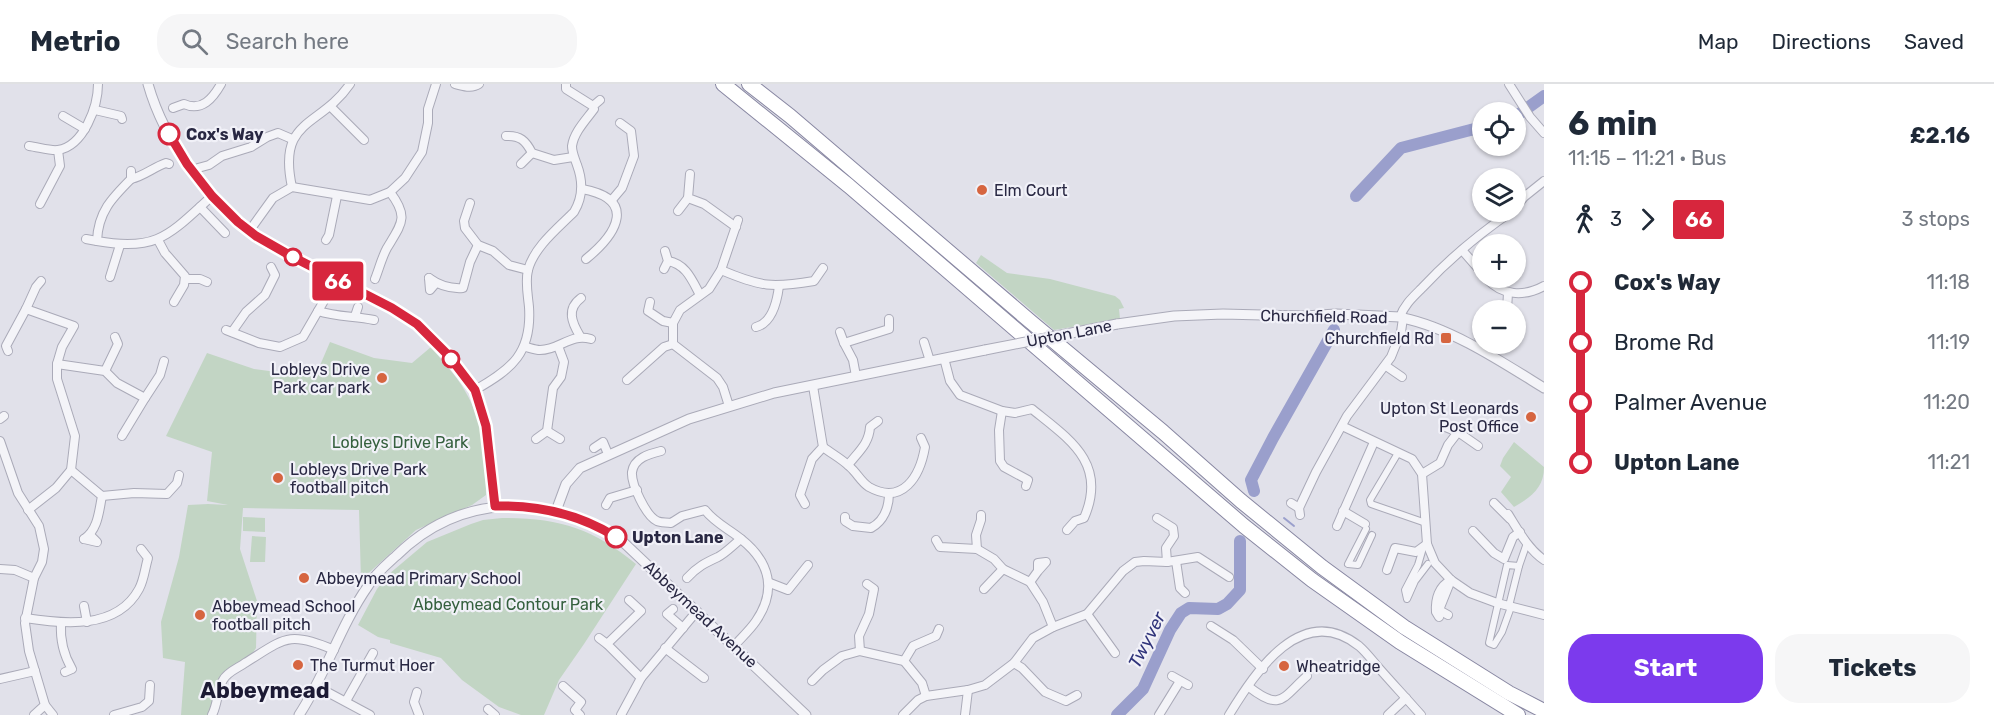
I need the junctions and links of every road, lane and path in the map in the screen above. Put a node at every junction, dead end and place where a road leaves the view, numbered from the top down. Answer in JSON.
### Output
{"nodes":[{"id":1,"x":98,"y":84,"type":"edge"},
{"id":2,"x":148,"y":84,"type":"edge"},
{"id":3,"x":221,"y":84,"type":"edge"},
{"id":4,"x":350,"y":84,"type":"edge"},
{"id":5,"x":436,"y":84,"type":"edge"},
{"id":6,"x":455,"y":84,"type":"edge"},
{"id":7,"x":479,"y":84,"type":"edge"},
{"id":8,"x":723,"y":84,"type":"edge"},
{"id":9,"x":749,"y":84,"type":"edge"},
{"id":10,"x":1509,"y":84,"type":"edge"},
{"id":11,"x":565,"y":89,"type":"edge"},
{"id":12,"x":600,"y":100,"type":"dead end"},
{"id":13,"x":593,"y":106,"type":"junction"},
{"id":14,"x":331,"y":107,"type":"junction"},
{"id":15,"x":173,"y":108,"type":"dead end"},
{"id":16,"x":95,"y":110,"type":"junction"},
{"id":17,"x":123,"y":115,"type":"dead end"},
{"id":18,"x":63,"y":116,"type":"dead end"},
{"id":19,"x":627,"y":128,"type":"dead end"},
{"id":20,"x":85,"y":129,"type":"junction"},
{"id":21,"x":1544,"y":133,"type":"edge"},
{"id":22,"x":513,"y":134,"type":"dead end"},
{"id":23,"x":359,"y":138,"type":"dead end"},
{"id":24,"x":292,"y":139,"type":"junction"},
{"id":25,"x":29,"y":146,"type":"dead end"},
{"id":26,"x":58,"y":150,"type":"junction"},
{"id":27,"x":531,"y":153,"type":"junction"},
{"id":28,"x":573,"y":157,"type":"junction"},
{"id":29,"x":169,"y":164,"type":"dead end"},
{"id":30,"x":521,"y":164,"type":"dead end"},
{"id":31,"x":209,"y":165,"type":"junction"},
{"id":32,"x":198,"y":168,"type":"dead end"},
{"id":33,"x":214,"y":173,"type":"dead end"},
{"id":34,"x":690,"y":174,"type":"dead end"},
{"id":35,"x":1544,"y":181,"type":"edge"},
{"id":36,"x":292,"y":187,"type":"junction"},
{"id":37,"x":582,"y":189,"type":"junction"},
{"id":38,"x":390,"y":192,"type":"junction"},
{"id":39,"x":1526,"y":195,"type":"edge"},
{"id":40,"x":212,"y":196,"type":"junction"},
{"id":41,"x":338,"y":196,"type":"junction"},
{"id":42,"x":688,"y":198,"type":"junction"},
{"id":43,"x":611,"y":201,"type":"junction"},
{"id":44,"x":40,"y":204,"type":"dead end"},
{"id":45,"x":200,"y":207,"type":"junction"},
{"id":46,"x":468,"y":207,"type":"dead end"},
{"id":47,"x":678,"y":211,"type":"dead end"},
{"id":48,"x":1498,"y":222,"type":"edge"},
{"id":49,"x":250,"y":230,"type":"junction"},
{"id":50,"x":225,"y":233,"type":"dead end"},
{"id":51,"x":86,"y":239,"type":"dead end"},
{"id":52,"x":158,"y":240,"type":"junction"},
{"id":53,"x":326,"y":240,"type":"dead end"},
{"id":54,"x":97,"y":241,"type":"junction"},
{"id":55,"x":120,"y":245,"type":"junction"},
{"id":56,"x":478,"y":245,"type":"junction"},
{"id":57,"x":1462,"y":250,"type":"junction"},
{"id":58,"x":665,"y":251,"type":"dead end"},
{"id":59,"x":586,"y":259,"type":"dead end"},
{"id":60,"x":1472,"y":262,"type":"edge"},
{"id":61,"x":271,"y":267,"type":"dead end"},
{"id":62,"x":823,"y":268,"type":"dead end"},
{"id":63,"x":528,"y":270,"type":"junction"},
{"id":64,"x":722,"y":270,"type":"junction"},
{"id":65,"x":110,"y":278,"type":"dead end"},
{"id":66,"x":185,"y":279,"type":"junction"},
{"id":67,"x":375,"y":279,"type":"dead end"},
{"id":68,"x":336,"y":280,"type":"junction"},
{"id":69,"x":433,"y":281,"type":"dead end"},
{"id":70,"x":207,"y":282,"type":"dead end"},
{"id":71,"x":35,"y":283,"type":"dead end"},
{"id":72,"x":779,"y":286,"type":"junction"},
{"id":73,"x":1544,"y":286,"type":"edge"},
{"id":74,"x":1499,"y":288,"type":"edge"},
{"id":75,"x":1508,"y":292,"type":"junction"},
{"id":76,"x":700,"y":295,"type":"junction"},
{"id":77,"x":578,"y":300,"type":"dead end"},
{"id":78,"x":1508,"y":300,"type":"edge"},
{"id":79,"x":172,"y":303,"type":"dead end"},
{"id":80,"x":358,"y":307,"type":"dead end"},
{"id":81,"x":648,"y":307,"type":"dead end"},
{"id":82,"x":26,"y":309,"type":"junction"},
{"id":83,"x":318,"y":311,"type":"junction"},
{"id":84,"x":355,"y":316,"type":"junction"},
{"id":85,"x":1402,"y":318,"type":"junction"},
{"id":86,"x":889,"y":319,"type":"dead end"},
{"id":87,"x":374,"y":320,"type":"dead end"},
{"id":88,"x":673,"y":323,"type":"junction"},
{"id":89,"x":1120,"y":323,"type":"joint"},
{"id":90,"x":756,"y":327,"type":"dead end"},
{"id":91,"x":840,"y":332,"type":"dead end"},
{"id":92,"x":580,"y":336,"type":"junction"},
{"id":93,"x":115,"y":337,"type":"dead end"},
{"id":94,"x":591,"y":339,"type":"dead end"},
{"id":95,"x":924,"y":342,"type":"dead end"},
{"id":96,"x":844,"y":343,"type":"junction"},
{"id":97,"x":673,"y":344,"type":"junction"},
{"id":98,"x":526,"y":346,"type":"junction"},
{"id":99,"x":558,"y":346,"type":"junction"},
{"id":100,"x":5,"y":349,"type":"edge"},
{"id":101,"x":944,"y":358,"type":"junction"},
{"id":102,"x":164,"y":361,"type":"dead end"},
{"id":103,"x":930,"y":361,"type":"junction"},
{"id":104,"x":57,"y":364,"type":"junction"},
{"id":105,"x":1386,"y":366,"type":"junction"},
{"id":106,"x":105,"y":371,"type":"junction"},
{"id":107,"x":856,"y":376,"type":"junction"},
{"id":108,"x":1402,"y":377,"type":"dead end"},
{"id":109,"x":627,"y":380,"type":"dead end"},
{"id":110,"x":813,"y":386,"type":"junction"},
{"id":111,"x":1544,"y":388,"type":"edge"},
{"id":112,"x":475,"y":390,"type":"junction"},
{"id":113,"x":145,"y":398,"type":"junction"},
{"id":114,"x":729,"y":406,"type":"junction"},
{"id":115,"x":1002,"y":411,"type":"junction"},
{"id":116,"x":878,"y":421,"type":"dead end"},
{"id":117,"x":1342,"y":426,"type":"junction"},
{"id":118,"x":1443,"y":426,"type":"dead end"},
{"id":119,"x":547,"y":432,"type":"junction"},
{"id":120,"x":1458,"y":432,"type":"junction"},
{"id":121,"x":124,"y":433,"type":"dead end"},
{"id":122,"x":921,"y":438,"type":"dead end"},
{"id":123,"x":536,"y":439,"type":"dead end"},
{"id":124,"x":560,"y":439,"type":"dead end"},
{"id":125,"x":0,"y":441,"type":"edge"},
{"id":126,"x":1374,"y":442,"type":"junction"},
{"id":127,"x":1478,"y":446,"type":"dead end"},
{"id":128,"x":823,"y":447,"type":"junction"},
{"id":129,"x":594,"y":448,"type":"dead end"},
{"id":130,"x":660,"y":451,"type":"dead end"},
{"id":131,"x":1398,"y":453,"type":"junction"},
{"id":132,"x":608,"y":454,"type":"junction"},
{"id":133,"x":848,"y":465,"type":"junction"},
{"id":134,"x":4,"y":466,"type":"edge"},
{"id":135,"x":70,"y":471,"type":"junction"},
{"id":136,"x":1422,"y":474,"type":"junction"},
{"id":137,"x":178,"y":479,"type":"dead end"},
{"id":138,"x":1028,"y":480,"type":"dead end"},
{"id":139,"x":637,"y":490,"type":"junction"},
{"id":140,"x":889,"y":493,"type":"junction"},
{"id":141,"x":102,"y":496,"type":"junction"},
{"id":142,"x":1494,"y":502,"type":"dead end"},
{"id":143,"x":1291,"y":503,"type":"dead end"},
{"id":144,"x":805,"y":504,"type":"dead end"},
{"id":145,"x":606,"y":505,"type":"dead end"},
{"id":146,"x":495,"y":506,"type":"junction"},
{"id":147,"x":28,"y":510,"type":"junction"},
{"id":148,"x":556,"y":511,"type":"junction"},
{"id":149,"x":1343,"y":511,"type":"junction"},
{"id":150,"x":845,"y":517,"type":"dead end"},
{"id":151,"x":983,"y":518,"type":"dead end"},
{"id":152,"x":1157,"y":518,"type":"dead end"},
{"id":153,"x":1423,"y":522,"type":"dead end"},
{"id":154,"x":1337,"y":526,"type":"dead end"},
{"id":155,"x":1365,"y":527,"type":"joint"},
{"id":156,"x":1067,"y":530,"type":"dead end"},
{"id":157,"x":1473,"y":531,"type":"dead end"},
{"id":158,"x":1520,"y":532,"type":"junction"},
{"id":159,"x":1372,"y":535,"type":"dead end"},
{"id":160,"x":87,"y":537,"type":"dead end"},
{"id":161,"x":741,"y":538,"type":"junction"},
{"id":162,"x":936,"y":540,"type":"dead end"},
{"id":163,"x":1527,"y":543,"type":"junction"},
{"id":164,"x":141,"y":549,"type":"dead end"},
{"id":165,"x":977,"y":549,"type":"junction"},
{"id":166,"x":1421,"y":550,"type":"junction"},
{"id":167,"x":1542,"y":557,"type":"edge"},
{"id":168,"x":1172,"y":562,"type":"junction"},
{"id":169,"x":1431,"y":564,"type":"junction"},
{"id":170,"x":808,"y":565,"type":"dead end"},
{"id":171,"x":1519,"y":567,"type":"junction"},
{"id":172,"x":0,"y":569,"type":"edge"},
{"id":173,"x":1003,"y":569,"type":"junction"},
{"id":174,"x":1387,"y":570,"type":"dead end"},
{"id":175,"x":1038,"y":571,"type":"dead end"},
{"id":176,"x":1229,"y":577,"type":"dead end"},
{"id":177,"x":34,"y":578,"type":"junction"},
{"id":178,"x":687,"y":578,"type":"dead end"},
{"id":179,"x":1451,"y":580,"type":"junction"},
{"id":180,"x":1030,"y":582,"type":"junction"},
{"id":181,"x":770,"y":583,"type":"junction"},
{"id":182,"x":867,"y":584,"type":"dead end"},
{"id":183,"x":984,"y":589,"type":"dead end"},
{"id":184,"x":1185,"y":592,"type":"dead end"},
{"id":185,"x":629,"y":600,"type":"dead end"},
{"id":186,"x":1497,"y":603,"type":"junction"},
{"id":187,"x":84,"y":606,"type":"dead end"},
{"id":188,"x":1510,"y":607,"type":"junction"},
{"id":189,"x":673,"y":609,"type":"dead end"},
{"id":190,"x":698,"y":611,"type":"junction"},
{"id":191,"x":1087,"y":614,"type":"junction"},
{"id":192,"x":1544,"y":615,"type":"edge"},
{"id":193,"x":1443,"y":616,"type":"dead end"},
{"id":194,"x":25,"y":618,"type":"junction"},
{"id":195,"x":87,"y":622,"type":"junction"},
{"id":196,"x":61,"y":623,"type":"junction"},
{"id":197,"x":1211,"y":626,"type":"dead end"},
{"id":198,"x":1053,"y":627,"type":"junction"},
{"id":199,"x":683,"y":628,"type":"junction"},
{"id":200,"x":939,"y":629,"type":"dead end"},
{"id":201,"x":599,"y":638,"type":"dead end"},
{"id":202,"x":607,"y":644,"type":"junction"},
{"id":203,"x":734,"y":646,"type":"junction"},
{"id":204,"x":665,"y":648,"type":"junction"},
{"id":205,"x":1114,"y":648,"type":"dead end"},
{"id":206,"x":334,"y":650,"type":"junction"},
{"id":207,"x":860,"y":651,"type":"junction"},
{"id":208,"x":373,"y":653,"type":"dead end"},
{"id":209,"x":904,"y":661,"type":"junction"},
{"id":210,"x":1014,"y":663,"type":"junction"},
{"id":211,"x":71,"y":669,"type":"dead end"},
{"id":212,"x":1263,"y":669,"type":"junction"},
{"id":213,"x":35,"y":671,"type":"junction"},
{"id":214,"x":1172,"y":676,"type":"dead end"},
{"id":215,"x":1307,"y":676,"type":"dead end"},
{"id":216,"x":641,"y":678,"type":"junction"},
{"id":217,"x":704,"y":678,"type":"dead end"},
{"id":218,"x":0,"y":679,"type":"edge"},
{"id":219,"x":812,"y":681,"type":"dead end"},
{"id":220,"x":1180,"y":681,"type":"junction"},
{"id":221,"x":150,"y":685,"type":"dead end"},
{"id":222,"x":316,"y":686,"type":"junction"},
{"id":223,"x":563,"y":686,"type":"dead end"},
{"id":224,"x":1188,"y":686,"type":"dead end"},
{"id":225,"x":1249,"y":687,"type":"junction"},
{"id":226,"x":968,"y":690,"type":"junction"},
{"id":227,"x":417,"y":692,"type":"dead end"},
{"id":228,"x":1077,"y":695,"type":"dead end"},
{"id":229,"x":926,"y":696,"type":"junction"},
{"id":230,"x":1406,"y":698,"type":"junction"},
{"id":231,"x":346,"y":701,"type":"junction"},
{"id":232,"x":45,"y":705,"type":"junction"},
{"id":233,"x":488,"y":709,"type":"dead end"},
{"id":234,"x":1544,"y":711,"type":"edge"},
{"id":235,"x":575,"y":713,"type":"edge"},
{"id":236,"x":34,"y":715,"type":"edge"},
{"id":237,"x":53,"y":715,"type":"edge"},
{"id":238,"x":114,"y":715,"type":"edge"},
{"id":239,"x":212,"y":715,"type":"edge"},
{"id":240,"x":299,"y":715,"type":"edge"},
{"id":241,"x":370,"y":715,"type":"edge"},
{"id":242,"x":419,"y":715,"type":"edge"},
{"id":243,"x":495,"y":715,"type":"edge"},
{"id":244,"x":621,"y":715,"type":"edge"},
{"id":245,"x":806,"y":715,"type":"edge"},
{"id":246,"x":903,"y":715,"type":"edge"},
{"id":247,"x":965,"y":715,"type":"edge"},
{"id":248,"x":1159,"y":715,"type":"edge"},
{"id":249,"x":1229,"y":715,"type":"edge"},
{"id":250,"x":1388,"y":715,"type":"edge"},
{"id":251,"x":1421,"y":715,"type":"edge"},
{"id":252,"x":1518,"y":715,"type":"edge"}],
"edges":[{"from":1,"to":16,"type":"street"},
{"from":2,"to":40,"type":"street"},
{"from":3,"to":15,"type":"street"},
{"from":4,"to":14,"type":"street"},
{"from":5,"to":38,"type":"street"},
{"from":6,"to":7,"type":"street"},
{"from":8,"to":252,"type":"highway"},
{"from":9,"to":234,"type":"highway"},
{"from":10,"to":21,"type":"street"},
{"from":11,"to":13,"type":"street"},
{"from":12,"to":13,"type":"street"},
{"from":13,"to":28,"type":"street"},
{"from":14,"to":23,"type":"street"},
{"from":14,"to":24,"type":"street"},
{"from":16,"to":17,"type":"street"},
{"from":16,"to":20,"type":"street"},
{"from":18,"to":20,"type":"street"},
{"from":19,"to":43,"type":"street"},
{"from":20,"to":26,"type":"street"},
{"from":22,"to":27,"type":"street"},
{"from":24,"to":31,"type":"street"},
{"from":24,"to":36,"type":"street"},
{"from":25,"to":26,"type":"street"},
{"from":26,"to":44,"type":"street"},
{"from":27,"to":28,"type":"street"},
{"from":27,"to":30,"type":"street"},
{"from":28,"to":37,"type":"street"},
{"from":29,"to":54,"type":"street"},
{"from":31,"to":32,"type":"street"},
{"from":31,"to":33,"type":"street"},
{"from":34,"to":42,"type":"street"},
{"from":35,"to":39,"type":"street"},
{"from":36,"to":41,"type":"street"},
{"from":36,"to":49,"type":"street"},
{"from":37,"to":43,"type":"street"},
{"from":37,"to":63,"type":"street"},
{"from":38,"to":41,"type":"street"},
{"from":38,"to":67,"type":"street"},
{"from":40,"to":45,"type":"street"},
{"from":40,"to":49,"type":"street"},
{"from":41,"to":53,"type":"street"},
{"from":42,"to":47,"type":"street"},
{"from":42,"to":64,"type":"street"},
{"from":43,"to":59,"type":"street"},
{"from":45,"to":50,"type":"street"},
{"from":45,"to":52,"type":"street"},
{"from":46,"to":56,"type":"street"},
{"from":48,"to":57,"type":"street"},
{"from":49,"to":68,"type":"street"},
{"from":51,"to":54,"type":"street"},
{"from":52,"to":55,"type":"street"},
{"from":52,"to":66,"type":"street"},
{"from":54,"to":55,"type":"street"},
{"from":55,"to":65,"type":"street"},
{"from":56,"to":63,"type":"street"},
{"from":56,"to":69,"type":"street"},
{"from":57,"to":60,"type":"street"},
{"from":57,"to":85,"type":"street"},
{"from":58,"to":76,"type":"street"},
{"from":61,"to":83,"type":"street"},
{"from":62,"to":72,"type":"street"},
{"from":63,"to":98,"type":"street"},
{"from":64,"to":72,"type":"street"},
{"from":64,"to":76,"type":"street"},
{"from":66,"to":70,"type":"street"},
{"from":66,"to":79,"type":"street"},
{"from":68,"to":83,"type":"street"},
{"from":68,"to":112,"type":"street"},
{"from":71,"to":82,"type":"street"},
{"from":72,"to":90,"type":"street"},
{"from":73,"to":75,"type":"street"},
{"from":74,"to":75,"type":"street"},
{"from":75,"to":78,"type":"street"},
{"from":76,"to":88,"type":"street"},
{"from":77,"to":92,"type":"street"},
{"from":80,"to":84,"type":"street"},
{"from":81,"to":88,"type":"street"},
{"from":82,"to":100,"type":"street"},
{"from":82,"to":104,"type":"street"},
{"from":83,"to":84,"type":"street"},
{"from":84,"to":87,"type":"street"},
{"from":85,"to":89,"type":"street","name":"Churchfield Road"},
{"from":85,"to":105,"type":"street"},
{"from":85,"to":111,"type":"street","name":"Churchfield Road"},
{"from":86,"to":96,"type":"street"},
{"from":88,"to":97,"type":"street"},
{"from":89,"to":101,"type":"street","name":"Upton Lane","bridge":true},
{"from":91,"to":96,"type":"street"},
{"from":92,"to":94,"type":"street"},
{"from":92,"to":99,"type":"street"},
{"from":93,"to":106,"type":"street"},
{"from":95,"to":103,"type":"street"},
{"from":96,"to":107,"type":"street"},
{"from":97,"to":109,"type":"street"},
{"from":97,"to":114,"type":"street"},
{"from":98,"to":99,"type":"street"},
{"from":98,"to":112,"type":"street"},
{"from":99,"to":119,"type":"street"},
{"from":101,"to":103,"type":"street","name":"Upton Lane"},
{"from":101,"to":115,"type":"street"},
{"from":102,"to":113,"type":"street"},
{"from":103,"to":107,"type":"street","name":"Upton Lane"},
{"from":104,"to":106,"type":"street"},
{"from":104,"to":135,"type":"street"},
{"from":105,"to":108,"type":"street"},
{"from":105,"to":117,"type":"street"},
{"from":106,"to":113,"type":"street"},
{"from":107,"to":110,"type":"street","name":"Upton Lane"},
{"from":110,"to":114,"type":"street","name":"Upton Lane"},
{"from":110,"to":128,"type":"street"},
{"from":112,"to":146,"type":"street"},
{"from":113,"to":121,"type":"street"},
{"from":114,"to":132,"type":"street","name":"Upton Lane"},
{"from":115,"to":138,"type":"street"},
{"from":115,"to":156,"type":"street"},
{"from":116,"to":133,"type":"street"},
{"from":117,"to":126,"type":"street"},
{"from":117,"to":143,"type":"street"},
{"from":118,"to":120,"type":"street"},
{"from":119,"to":123,"type":"street"},
{"from":119,"to":124,"type":"street"},
{"from":120,"to":127,"type":"street"},
{"from":120,"to":136,"type":"street"},
{"from":122,"to":140,"type":"street"},
{"from":125,"to":134,"type":"street"},
{"from":126,"to":131,"type":"street"},
{"from":126,"to":149,"type":"street"},
{"from":128,"to":133,"type":"street"},
{"from":128,"to":144,"type":"street"},
{"from":129,"to":132,"type":"street"},
{"from":130,"to":139,"type":"street"},
{"from":131,"to":136,"type":"street"},
{"from":131,"to":153,"type":"street"},
{"from":132,"to":148,"type":"street","name":"Upton Lane"},
{"from":133,"to":140,"type":"street"},
{"from":134,"to":147,"type":"street"},
{"from":135,"to":141,"type":"street"},
{"from":135,"to":147,"type":"street"},
{"from":136,"to":166,"type":"street"},
{"from":137,"to":141,"type":"street"},
{"from":139,"to":145,"type":"street"},
{"from":139,"to":161,"type":"street"},
{"from":140,"to":150,"type":"street"},
{"from":141,"to":160,"type":"street"},
{"from":142,"to":158,"type":"street"},
{"from":146,"to":148,"type":"street","name":"Abbeymead Avenue"},
{"from":146,"to":206,"type":"street","name":"Abbeymead Avenue"},
{"from":147,"to":177,"type":"street"},
{"from":148,"to":190,"type":"street","name":"Abbeymead Avenue"},
{"from":149,"to":154,"type":"street"},
{"from":149,"to":155,"type":"street"},
{"from":151,"to":165,"type":"street"},
{"from":152,"to":168,"type":"street"},
{"from":155,"to":159,"type":"street"},
{"from":157,"to":158,"type":"street"},
{"from":158,"to":163,"type":"street"},
{"from":161,"to":178,"type":"street"},
{"from":161,"to":181,"type":"street"},
{"from":162,"to":165,"type":"street"},
{"from":163,"to":167,"type":"street"},
{"from":163,"to":171,"type":"street"},
{"from":164,"to":195,"type":"street"},
{"from":165,"to":173,"type":"street"},
{"from":166,"to":169,"type":"street"},
{"from":166,"to":169,"type":"street"},
{"from":166,"to":169,"type":"street"},
{"from":166,"to":174,"type":"street"},
{"from":168,"to":176,"type":"street"},
{"from":168,"to":184,"type":"street"},
{"from":168,"to":191,"type":"street"},
{"from":169,"to":179,"type":"street"},
{"from":170,"to":181,"type":"street"},
{"from":171,"to":186,"type":"street"},
{"from":171,"to":188,"type":"street"},
{"from":172,"to":177,"type":"street"},
{"from":173,"to":180,"type":"street"},
{"from":173,"to":183,"type":"street"},
{"from":175,"to":180,"type":"street"},
{"from":177,"to":194,"type":"street"},
{"from":179,"to":186,"type":"street"},
{"from":179,"to":193,"type":"street"},
{"from":180,"to":198,"type":"street"},
{"from":181,"to":203,"type":"street"},
{"from":182,"to":207,"type":"street"},
{"from":185,"to":202,"type":"street"},
{"from":186,"to":188,"type":"street"},
{"from":186,"to":188,"type":"street"},
{"from":187,"to":195,"type":"street"},
{"from":188,"to":192,"type":"street"},
{"from":189,"to":199,"type":"street"},
{"from":190,"to":199,"type":"street"},
{"from":190,"to":203,"type":"street","name":"Abbeymead Avenue"},
{"from":191,"to":198,"type":"street"},
{"from":191,"to":205,"type":"street"},
{"from":194,"to":196,"type":"street"},
{"from":194,"to":213,"type":"street"},
{"from":195,"to":196,"type":"street"},
{"from":196,"to":211,"type":"street"},
{"from":197,"to":212,"type":"street"},
{"from":198,"to":210,"type":"street"},
{"from":199,"to":204,"type":"street"},
{"from":200,"to":209,"type":"street"},
{"from":201,"to":202,"type":"street"},
{"from":202,"to":216,"type":"street"},
{"from":203,"to":245,"type":"street","name":"Abbeymead Avenue"},
{"from":204,"to":216,"type":"street"},
{"from":204,"to":217,"type":"street"},
{"from":206,"to":222,"type":"street","name":"Abbeymead Avenue"},
{"from":206,"to":239,"type":"street"},
{"from":207,"to":209,"type":"street"},
{"from":207,"to":219,"type":"street"},
{"from":208,"to":231,"type":"street"},
{"from":209,"to":229,"type":"street"},
{"from":210,"to":226,"type":"street"},
{"from":210,"to":228,"type":"street"},
{"from":212,"to":225,"type":"street"},
{"from":212,"to":230,"type":"street"},
{"from":213,"to":218,"type":"street"},
{"from":213,"to":232,"type":"street"},
{"from":214,"to":220,"type":"street"},
{"from":215,"to":225,"type":"street"},
{"from":216,"to":244,"type":"street"},
{"from":220,"to":224,"type":"street"},
{"from":220,"to":248,"type":"street"},
{"from":221,"to":238,"type":"street"},
{"from":222,"to":231,"type":"street"},
{"from":222,"to":240,"type":"street","name":"Abbeymead Avenue"},
{"from":223,"to":235,"type":"street"},
{"from":225,"to":249,"type":"street"},
{"from":226,"to":229,"type":"street"},
{"from":226,"to":247,"type":"street"},
{"from":227,"to":242,"type":"street"},
{"from":229,"to":246,"type":"street"},
{"from":230,"to":250,"type":"street"},
{"from":230,"to":251,"type":"street"},
{"from":231,"to":241,"type":"street"},
{"from":232,"to":236,"type":"street"},
{"from":232,"to":237,"type":"street"},
{"from":233,"to":243,"type":"street"}]}
